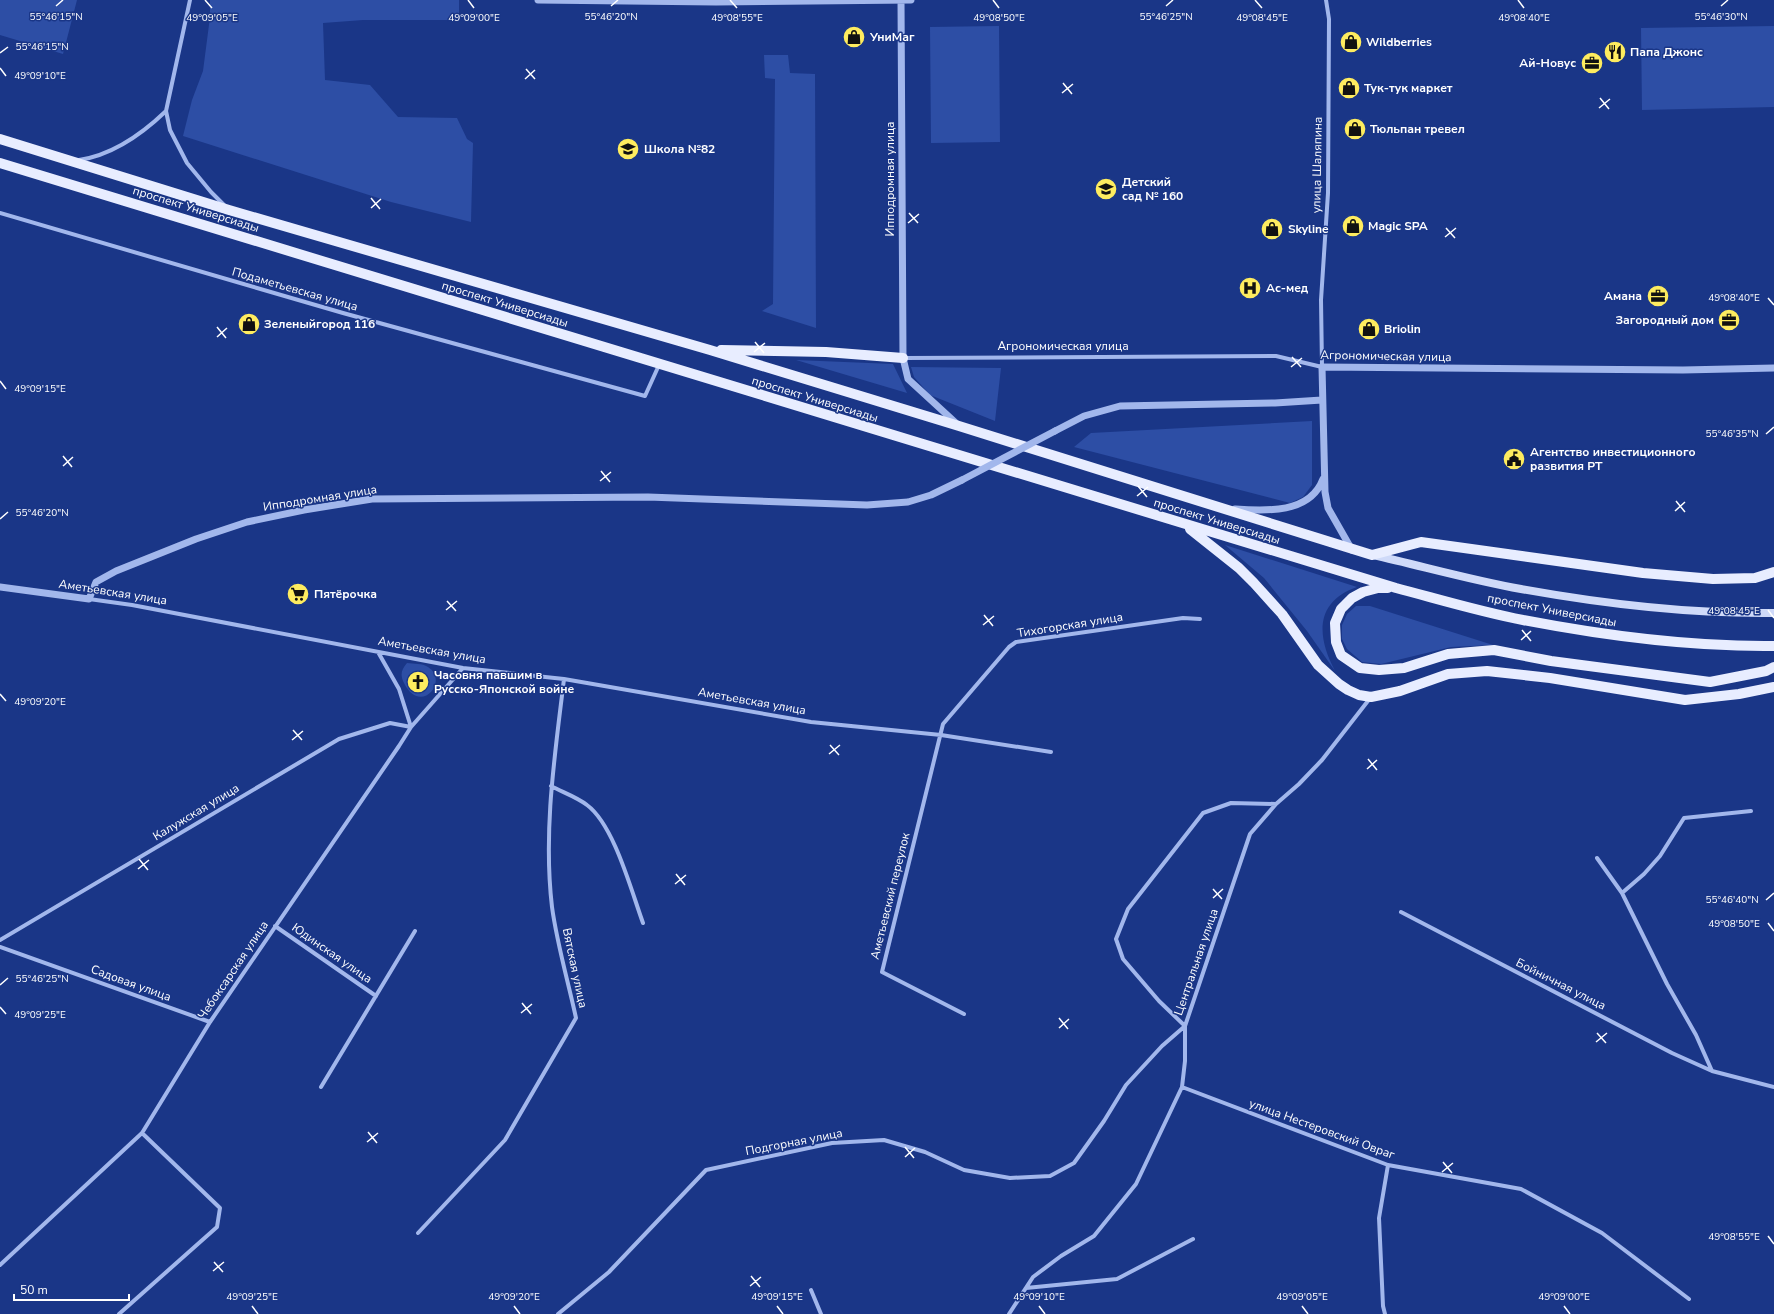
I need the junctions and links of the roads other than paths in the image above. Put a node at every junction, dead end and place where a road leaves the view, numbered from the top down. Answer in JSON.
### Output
{"nodes":[{"id":1,"x":190,"y":0,"type":"edge"},
{"id":2,"x":538,"y":0,"type":"edge"},
{"id":3,"x":900,"y":0,"type":"edge"},
{"id":4,"x":911,"y":0,"type":"edge"},
{"id":5,"x":1326,"y":0,"type":"edge"},
{"id":6,"x":166,"y":111,"type":"junction"},
{"id":7,"x":0,"y":139,"type":"edge"},
{"id":8,"x":72,"y":161,"type":"junction"},
{"id":9,"x":0,"y":163,"type":"edge"},
{"id":10,"x":229,"y":210,"type":"junction"},
{"id":11,"x":0,"y":213,"type":"edge"},
{"id":12,"x":710,"y":350,"type":"junction"},
{"id":13,"x":903,"y":358,"type":"junction"},
{"id":14,"x":660,"y":365,"type":"junction"},
{"id":15,"x":1322,"y":367,"type":"junction"},
{"id":16,"x":1774,"y":368,"type":"edge"},
{"id":17,"x":1322,"y":400,"type":"junction"},
{"id":18,"x":959,"y":426,"type":"junction"},
{"id":19,"x":1325,"y":475,"type":"junction"},
{"id":20,"x":1225,"y":508,"type":"junction"},
{"id":21,"x":1185,"y":525,"type":"junction"},
{"id":22,"x":1352,"y":550,"type":"junction"},
{"id":23,"x":1372,"y":555,"type":"junction"},
{"id":24,"x":1774,"y":572,"type":"edge"},
{"id":25,"x":0,"y":587,"type":"edge"},
{"id":26,"x":1396,"y":588,"type":"junction"},
{"id":27,"x":89,"y":599,"type":"junction"},
{"id":28,"x":1774,"y":613,"type":"edge"},
{"id":29,"x":1200,"y":619,"type":"dead end"},
{"id":30,"x":1774,"y":646,"type":"edge"},
{"id":31,"x":378,"y":652,"type":"junction"},
{"id":32,"x":1774,"y":667,"type":"edge"},
{"id":33,"x":463,"y":668,"type":"junction"},
{"id":34,"x":564,"y":679,"type":"junction"},
{"id":35,"x":1774,"y":687,"type":"edge"},
{"id":36,"x":1371,"y":697,"type":"junction"},
{"id":37,"x":411,"y":727,"type":"junction"},
{"id":38,"x":941,"y":735,"type":"junction"},
{"id":39,"x":1051,"y":752,"type":"dead end"},
{"id":40,"x":551,"y":786,"type":"junction"},
{"id":41,"x":1276,"y":804,"type":"junction"},
{"id":42,"x":1751,"y":811,"type":"dead end"},
{"id":43,"x":1597,"y":858,"type":"dead end"},
{"id":44,"x":1622,"y":893,"type":"junction"},
{"id":45,"x":1401,"y":912,"type":"dead end"},
{"id":46,"x":643,"y":923,"type":"dead end"},
{"id":47,"x":276,"y":926,"type":"junction"},
{"id":48,"x":415,"y":931,"type":"dead end"},
{"id":49,"x":0,"y":940,"type":"edge"},
{"id":50,"x":0,"y":947,"type":"edge"},
{"id":51,"x":376,"y":996,"type":"junction"},
{"id":52,"x":964,"y":1014,"type":"dead end"},
{"id":53,"x":210,"y":1022,"type":"junction"},
{"id":54,"x":1185,"y":1026,"type":"junction"},
{"id":55,"x":1712,"y":1071,"type":"junction"},
{"id":56,"x":322,"y":1087,"type":"dead end"},
{"id":57,"x":1182,"y":1087,"type":"junction"},
{"id":58,"x":1774,"y":1087,"type":"edge"},
{"id":59,"x":142,"y":1133,"type":"junction"},
{"id":60,"x":1388,"y":1165,"type":"junction"},
{"id":61,"x":418,"y":1233,"type":"dead end"},
{"id":62,"x":1193,"y":1239,"type":"dead end"},
{"id":63,"x":0,"y":1265,"type":"edge"},
{"id":64,"x":1026,"y":1288,"type":"junction"},
{"id":65,"x":811,"y":1290,"type":"dead end"},
{"id":66,"x":1689,"y":1299,"type":"dead end"},
{"id":67,"x":118,"y":1314,"type":"edge"},
{"id":68,"x":558,"y":1314,"type":"edge"},
{"id":69,"x":822,"y":1314,"type":"edge"},
{"id":70,"x":1009,"y":1314,"type":"edge"},
{"id":71,"x":1385,"y":1314,"type":"edge"}],
"edges":[{"from":1,"to":6,"type":"street"},
{"from":2,"to":3,"type":"street"},
{"from":3,"to":4,"type":"street"},
{"from":3,"to":13,"type":"street","name":"Ипподромная улица"},
{"from":5,"to":15,"type":"street","name":"улица Шаляпина"},
{"from":6,"to":8,"type":"street"},
{"from":6,"to":10,"type":"street"},
{"from":7,"to":8,"type":"main road","name":"проспект Универсиады"},
{"from":8,"to":10,"type":"main road","name":"проспект Универсиады"},
{"from":9,"to":14,"type":"main road","name":"проспект Универсиады"},
{"from":10,"to":12,"type":"main road","name":"проспект Универсиады"},
{"from":11,"to":14,"type":"street","name":"Подаметьевская улица"},
{"from":12,"to":13,"type":"main road"},
{"from":12,"to":18,"type":"main road","name":"проспект Универсиады"},
{"from":13,"to":15,"type":"street","name":"Агрономическая улица"},
{"from":13,"to":18,"type":"street","name":"Ипподромная улица"},
{"from":14,"to":21,"type":"main road","name":"проспект Универсиады"},
{"from":15,"to":16,"type":"street","name":"Агрономическая улица"},
{"from":15,"to":17,"type":"street","name":"улица Шаляпина"},
{"from":17,"to":19,"type":"street","name":"улица Шаляпина"},
{"from":17,"to":27,"type":"street","name":"Ипподромная улица","bridge":true},
{"from":18,"to":20,"type":"main road","name":"проспект Универсиады"},
{"from":19,"to":20,"type":"street","name":"улица Шаляпина"},
{"from":19,"to":22,"type":"street","name":"улица Шаляпина"},
{"from":20,"to":22,"type":"main road","name":"проспект Универсиады"},
{"from":21,"to":26,"type":"main road","name":"проспект Универсиады"},
{"from":21,"to":36,"type":"main road"},
{"from":22,"to":23,"type":"main road","name":"проспект Универсиады"},
{"from":23,"to":24,"type":"main road"},
{"from":23,"to":28,"type":"main road"},
{"from":25,"to":27,"type":"street","name":"Аметьевская улица"},
{"from":26,"to":30,"type":"main road","name":"проспект Универсиады"},
{"from":26,"to":32,"type":"main road"},
{"from":27,"to":31,"type":"street","name":"Аметьевская улица"},
{"from":29,"to":38,"type":"street","name":"Тихогорская улица"},
{"from":31,"to":33,"type":"street","name":"Аметьевская улица"},
{"from":31,"to":37,"type":"street"},
{"from":33,"to":34,"type":"street","name":"Аметьевская улица"},
{"from":33,"to":37,"type":"street","name":"Чебоксарская улица"},
{"from":34,"to":38,"type":"street","name":"Аметьевская улица"},
{"from":34,"to":40,"type":"street","name":"Вятская улица"},
{"from":35,"to":36,"type":"main road"},
{"from":36,"to":41,"type":"street","name":"Центральная улица"},
{"from":37,"to":47,"type":"street","name":"Чебоксарская улица"},
{"from":37,"to":49,"type":"street","name":"Калужская улица"},
{"from":38,"to":39,"type":"street","name":"Аметьевская улица"},
{"from":38,"to":52,"type":"street","name":"Аметьевский переулок"},
{"from":40,"to":46,"type":"street"},
{"from":40,"to":61,"type":"street","name":"Вятская улица"},
{"from":41,"to":54,"type":"street","name":"Центральная улица"},
{"from":41,"to":54,"type":"street"},
{"from":42,"to":44,"type":"street"},
{"from":43,"to":44,"type":"street"},
{"from":44,"to":55,"type":"street"},
{"from":45,"to":55,"type":"street","name":"Бойничная улица"},
{"from":47,"to":51,"type":"street","name":"Юдинская улица"},
{"from":47,"to":53,"type":"street","name":"Чебоксарская улица"},
{"from":48,"to":51,"type":"street","name":"Юдинская улица"},
{"from":50,"to":53,"type":"street","name":"Садовая улица"},
{"from":51,"to":56,"type":"street","name":"Юдинская улица"},
{"from":53,"to":59,"type":"street","name":"Чебоксарская улица"},
{"from":54,"to":57,"type":"street","name":"Центральная улица"},
{"from":54,"to":68,"type":"street","name":"Подгорная улица"},
{"from":55,"to":58,"type":"street","name":"Бойничная улица"},
{"from":57,"to":60,"type":"street","name":"улица Нестеровский Овраг"},
{"from":57,"to":64,"type":"street","name":"Центральная улица"},
{"from":59,"to":63,"type":"street","name":"Чебоксарская улица"},
{"from":59,"to":67,"type":"street"},
{"from":60,"to":66,"type":"street","name":"улица Нестеровский Овраг"},
{"from":60,"to":71,"type":"street"},
{"from":62,"to":64,"type":"street"},
{"from":64,"to":70,"type":"street","name":"Центральная улица"},
{"from":65,"to":69,"type":"street"}]}
